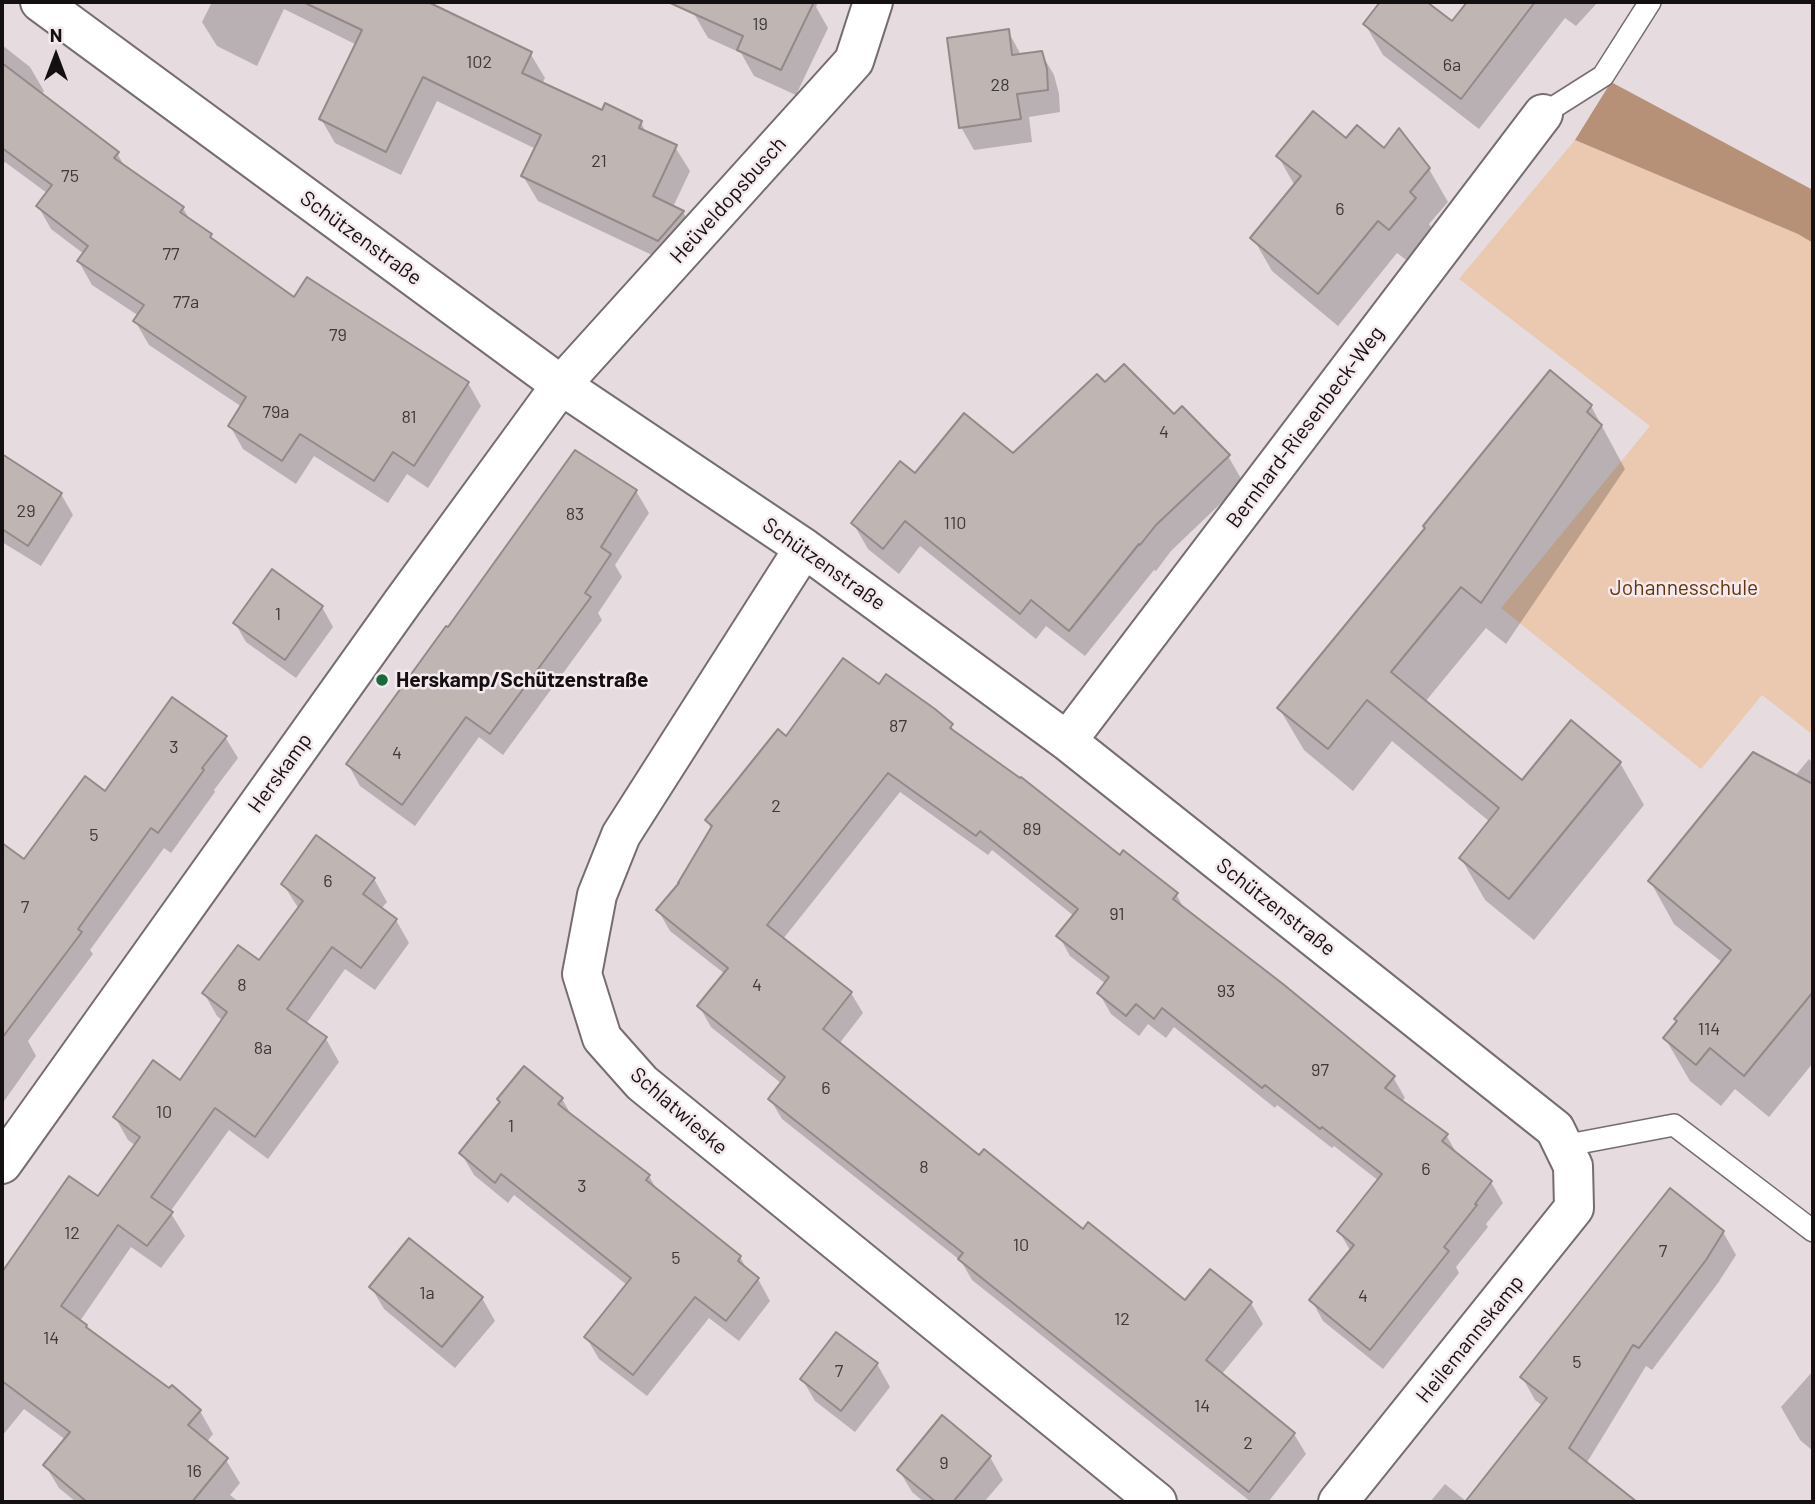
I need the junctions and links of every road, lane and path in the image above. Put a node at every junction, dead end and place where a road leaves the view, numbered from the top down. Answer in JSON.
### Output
{"nodes":[{"id":1,"x":40,"y":2,"type":"edge"},
{"id":2,"x":873,"y":2,"type":"edge"},
{"id":3,"x":1650,"y":2,"type":"edge"},
{"id":4,"x":1543,"y":114,"type":"joint"},
{"id":5,"x":561,"y":385,"type":"junction"},
{"id":6,"x":804,"y":548,"type":"junction"},
{"id":7,"x":1067,"y":741,"type":"junction"},
{"id":8,"x":1568,"y":1156,"type":"junction"},
{"id":9,"x":2,"y":1164,"type":"edge"},
{"id":10,"x":1813,"y":1231,"type":"edge"},
{"id":11,"x":1157,"y":1502,"type":"edge"},
{"id":12,"x":1338,"y":1502,"type":"edge"}],
"edges":[{"from":1,"to":5,"type":"street","name":"Schützenstraße"},
{"from":2,"to":5,"type":"street","name":"Heüveldopsbusch"},
{"from":3,"to":4,"type":"lane"},
{"from":4,"to":7,"type":"street","name":"Bernhard-Riesenbeck-Weg"},
{"from":5,"to":6,"type":"street","name":"Schützenstraße"},
{"from":5,"to":9,"type":"street","name":"Herskamp"},
{"from":6,"to":7,"type":"street","name":"Schützenstraße"},
{"from":6,"to":11,"type":"street","name":"Schlatwieske"},
{"from":7,"to":8,"type":"street","name":"Schützenstraße"},
{"from":8,"to":10,"type":"lane"},
{"from":8,"to":12,"type":"street","name":"Heilemannskamp"}]}
